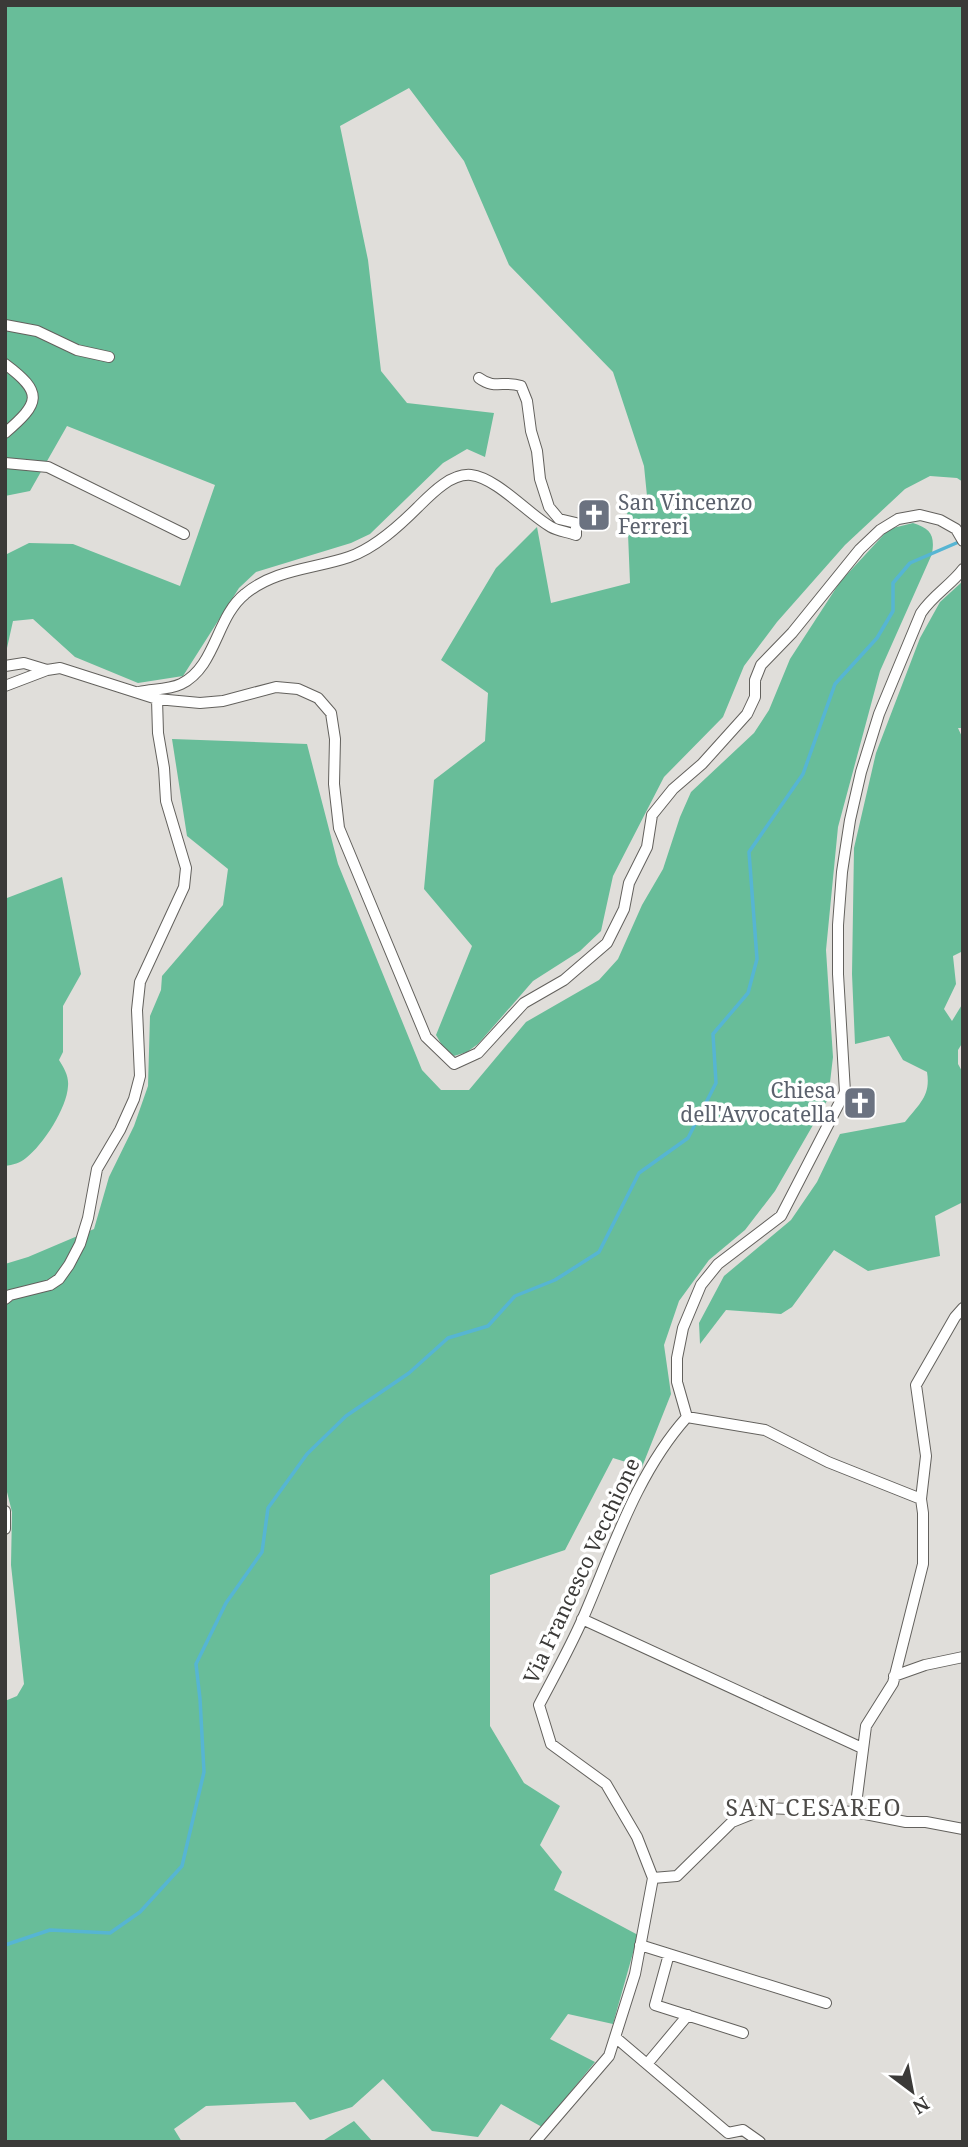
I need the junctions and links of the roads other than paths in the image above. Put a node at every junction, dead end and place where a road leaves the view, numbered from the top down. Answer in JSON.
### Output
{"nodes":[{"id":1,"x":5,"y":325,"type":"edge"},
{"id":2,"x":109,"y":357,"type":"dead end"},
{"id":3,"x":5,"y":364,"type":"edge"},
{"id":4,"x":479,"y":379,"type":"dead end"},
{"id":5,"x":5,"y":433,"type":"edge"},
{"id":6,"x":5,"y":463,"type":"edge"},
{"id":7,"x":184,"y":534,"type":"dead end"},
{"id":8,"x":963,"y":541,"type":"edge"},
{"id":9,"x":963,"y":569,"type":"edge"},
{"id":10,"x":5,"y":666,"type":"edge"},
{"id":11,"x":47,"y":670,"type":"junction"},
{"id":12,"x":5,"y":685,"type":"edge"},
{"id":13,"x":137,"y":692,"type":"junction"},
{"id":14,"x":157,"y":699,"type":"junction"},
{"id":15,"x":5,"y":1299,"type":"edge"},
{"id":16,"x":963,"y":1308,"type":"edge"},
{"id":17,"x":687,"y":1417,"type":"junction"},
{"id":18,"x":921,"y":1499,"type":"junction"},
{"id":19,"x":5,"y":1511,"type":"edge"},
{"id":20,"x":5,"y":1529,"type":"edge"},
{"id":21,"x":582,"y":1619,"type":"junction"},
{"id":22,"x":963,"y":1657,"type":"edge"},
{"id":23,"x":894,"y":1676,"type":"junction"},
{"id":24,"x":862,"y":1748,"type":"junction"},
{"id":25,"x":855,"y":1812,"type":"junction"},
{"id":26,"x":963,"y":1829,"type":"edge"},
{"id":27,"x":653,"y":1878,"type":"junction"},
{"id":28,"x":640,"y":1945,"type":"junction"},
{"id":29,"x":669,"y":1954,"type":"junction"},
{"id":30,"x":826,"y":2003,"type":"dead end"},
{"id":31,"x":688,"y":2015,"type":"junction"},
{"id":32,"x":743,"y":2032,"type":"dead end"},
{"id":33,"x":615,"y":2037,"type":"junction"},
{"id":34,"x":647,"y":2064,"type":"junction"},
{"id":35,"x":535,"y":2142,"type":"edge"},
{"id":36,"x":760,"y":2142,"type":"edge"}],
"edges":[{"from":1,"to":2,"type":"street"},
{"from":3,"to":5,"type":"street"},
{"from":4,"to":13,"type":"street"},
{"from":6,"to":7,"type":"street"},
{"from":8,"to":14,"type":"street"},
{"from":9,"to":17,"type":"street"},
{"from":10,"to":11,"type":"street"},
{"from":11,"to":12,"type":"street"},
{"from":11,"to":13,"type":"street"},
{"from":13,"to":14,"type":"street"},
{"from":14,"to":15,"type":"street"},
{"from":16,"to":18,"type":"street"},
{"from":17,"to":18,"type":"street"},
{"from":17,"to":21,"type":"street","name":"Via Francesco Vecchione"},
{"from":18,"to":23,"type":"street"},
{"from":19,"to":20,"type":"street"},
{"from":21,"to":24,"type":"street"},
{"from":21,"to":27,"type":"street","name":"Via Francesco Vecchione"},
{"from":22,"to":23,"type":"street"},
{"from":23,"to":24,"type":"street"},
{"from":24,"to":25,"type":"street"},
{"from":25,"to":26,"type":"street"},
{"from":25,"to":27,"type":"street"},
{"from":27,"to":28,"type":"street"},
{"from":28,"to":29,"type":"street"},
{"from":28,"to":33,"type":"street"},
{"from":29,"to":30,"type":"street"},
{"from":29,"to":31,"type":"street"},
{"from":31,"to":32,"type":"street"},
{"from":31,"to":34,"type":"street"},
{"from":33,"to":34,"type":"street"},
{"from":33,"to":35,"type":"street"},
{"from":34,"to":36,"type":"street"}]}
